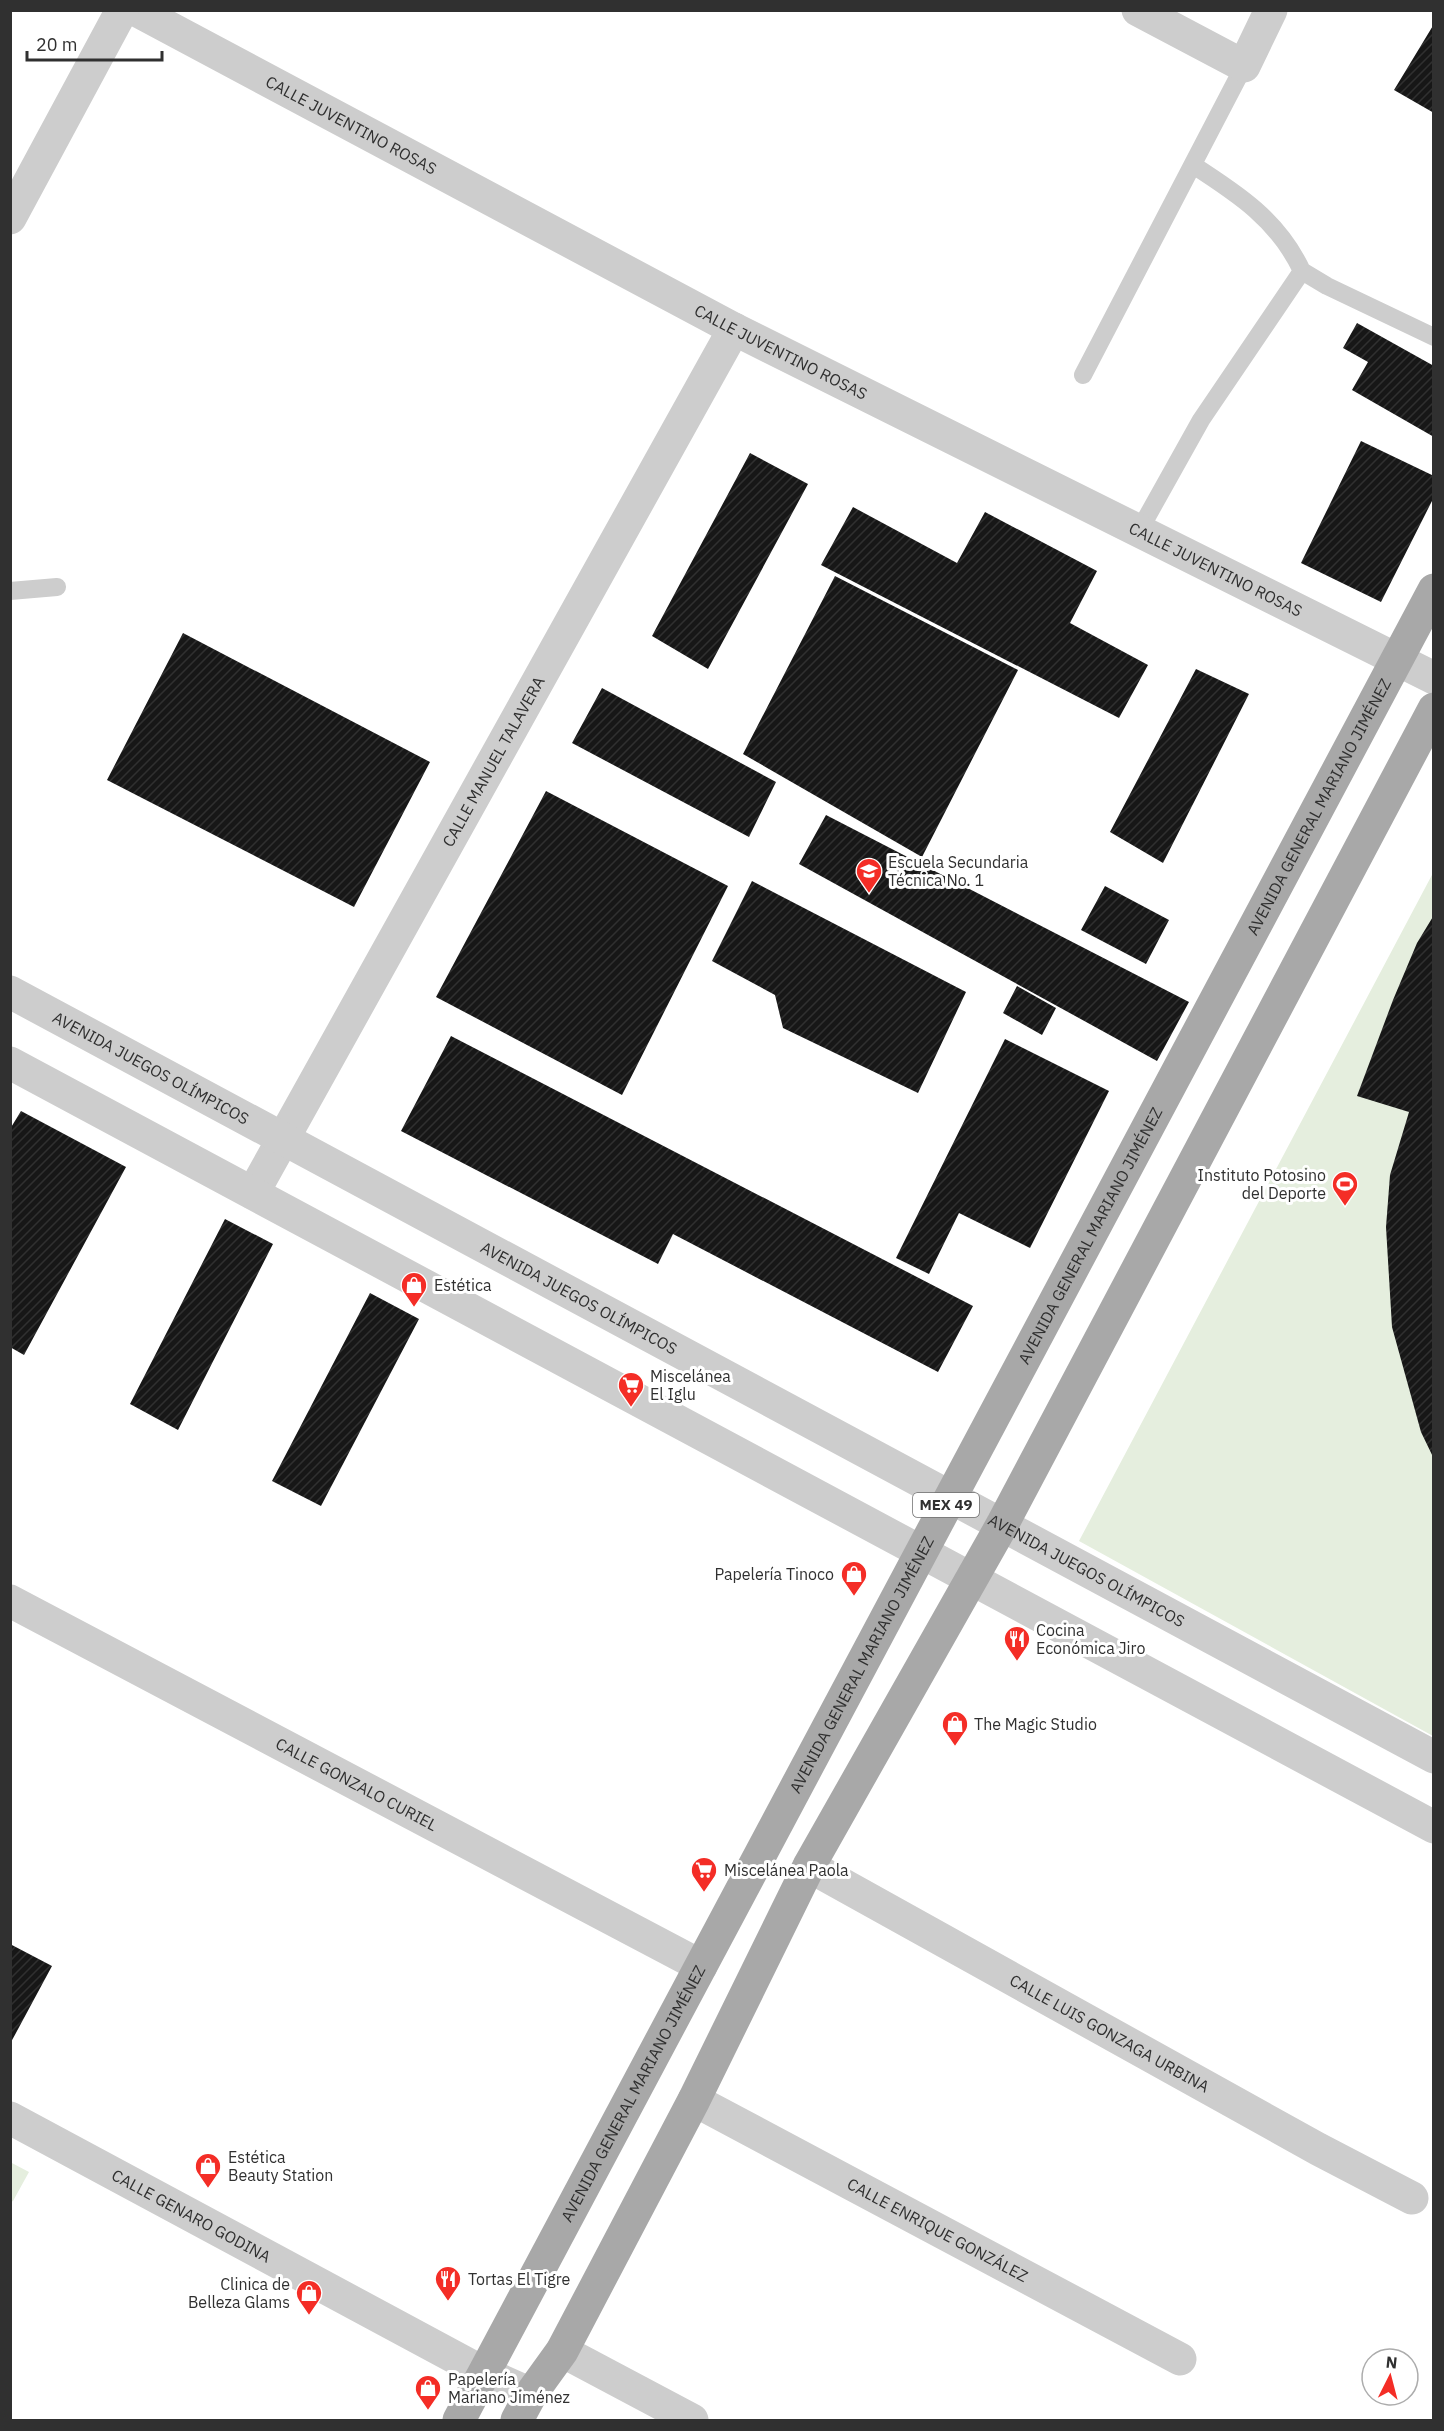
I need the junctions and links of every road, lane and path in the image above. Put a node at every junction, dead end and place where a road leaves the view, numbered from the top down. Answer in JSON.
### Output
{"nodes":[{"id":1,"x":122,"y":10,"type":"edge"},
{"id":2,"x":136,"y":10,"type":"edge"},
{"id":3,"x":1138,"y":10,"type":"edge"},
{"id":4,"x":1271,"y":10,"type":"edge"},
{"id":5,"x":1244,"y":66,"type":"junction"},
{"id":6,"x":1193,"y":165,"type":"junction"},
{"id":7,"x":10,"y":218,"type":"edge"},
{"id":8,"x":1302,"y":271,"type":"junction"},
{"id":9,"x":734,"y":329,"type":"junction"},
{"id":10,"x":1434,"y":337,"type":"edge"},
{"id":11,"x":1083,"y":375,"type":"dead end"},
{"id":12,"x":1139,"y":531,"type":"junction"},
{"id":13,"x":57,"y":587,"type":"dead end"},
{"id":14,"x":1434,"y":590,"type":"edge"},
{"id":15,"x":10,"y":591,"type":"edge"},
{"id":16,"x":1397,"y":659,"type":"junction"},
{"id":17,"x":1434,"y":678,"type":"edge"},
{"id":18,"x":1434,"y":710,"type":"edge"},
{"id":19,"x":10,"y":992,"type":"edge"},
{"id":20,"x":10,"y":1063,"type":"edge"},
{"id":21,"x":282,"y":1138,"type":"junction"},
{"id":22,"x":253,"y":1193,"type":"junction"},
{"id":23,"x":950,"y":1497,"type":"junction"},
{"id":24,"x":1002,"y":1525,"type":"junction"},
{"id":25,"x":921,"y":1552,"type":"junction"},
{"id":26,"x":971,"y":1578,"type":"junction"},
{"id":27,"x":10,"y":1601,"type":"edge"},
{"id":28,"x":1434,"y":1757,"type":"edge"},
{"id":29,"x":1434,"y":1827,"type":"edge"},
{"id":30,"x":809,"y":1866,"type":"junction"},
{"id":31,"x":702,"y":1966,"type":"junction"},
{"id":32,"x":694,"y":2100,"type":"junction"},
{"id":33,"x":10,"y":2118,"type":"edge"},
{"id":34,"x":1412,"y":2198,"type":"dead end"},
{"id":35,"x":562,"y":2351,"type":"junction"},
{"id":36,"x":1180,"y":2359,"type":"dead end"},
{"id":37,"x":484,"y":2373,"type":"junction"},
{"id":38,"x":524,"y":2407,"type":"edge"},
{"id":39,"x":459,"y":2421,"type":"edge"},
{"id":40,"x":692,"y":2421,"type":"edge"}],
"edges":[{"from":1,"to":7,"type":"street"},
{"from":2,"to":9,"type":"street","name":"CALLE JUVENTINO ROSAS"},
{"from":3,"to":5,"type":"street"},
{"from":4,"to":5,"type":"street"},
{"from":5,"to":6,"type":"lane"},
{"from":6,"to":8,"type":"lane"},
{"from":6,"to":11,"type":"lane"},
{"from":8,"to":10,"type":"lane"},
{"from":8,"to":12,"type":"lane"},
{"from":9,"to":12,"type":"street","name":"CALLE JUVENTINO ROSAS"},
{"from":9,"to":21,"type":"street","name":"CALLE MANUEL TALAVERA"},
{"from":12,"to":16,"type":"street","name":"CALLE JUVENTINO ROSAS"},
{"from":13,"to":15,"type":"lane"},
{"from":14,"to":16,"type":"main road","name":"AVENIDA GENERAL MARIANO JIMÉNEZ","number":"MEX 49"},
{"from":16,"to":17,"type":"street","name":"CALLE JUVENTINO ROSAS"},
{"from":16,"to":23,"type":"main road","name":"AVENIDA GENERAL MARIANO JIMÉNEZ","number":"MEX 49"},
{"from":18,"to":24,"type":"main road","number":"MEX 49"},
{"from":19,"to":21,"type":"street","name":"AVENIDA JUEGOS OLÍMPICOS"},
{"from":20,"to":22,"type":"street"},
{"from":21,"to":22,"type":"street","name":"CALLE MANUEL TALAVERA"},
{"from":21,"to":23,"type":"street","name":"AVENIDA JUEGOS OLÍMPICOS"},
{"from":22,"to":25,"type":"street"},
{"from":23,"to":24,"type":"street","name":"AVENIDA JUEGOS OLÍMPICOS"},
{"from":23,"to":25,"type":"main road","name":"AVENIDA GENERAL MARIANO JIMÉNEZ","number":"MEX 49"},
{"from":24,"to":26,"type":"main road","number":"MEX 49"},
{"from":24,"to":28,"type":"street","name":"AVENIDA JUEGOS OLÍMPICOS"},
{"from":25,"to":26,"type":"street"},
{"from":25,"to":31,"type":"main road","name":"AVENIDA GENERAL MARIANO JIMÉNEZ","number":"MEX 49"},
{"from":26,"to":29,"type":"street"},
{"from":26,"to":30,"type":"main road","number":"MEX 49"},
{"from":27,"to":31,"type":"street","name":"CALLE GONZALO CURIEL"},
{"from":30,"to":32,"type":"main road","number":"MEX 49"},
{"from":30,"to":34,"type":"street","name":"CALLE LUIS GONZAGA URBINA"},
{"from":31,"to":37,"type":"main road","name":"AVENIDA GENERAL MARIANO JIMÉNEZ","number":"MEX 49"},
{"from":32,"to":35,"type":"main road","number":"MEX 49"},
{"from":32,"to":36,"type":"street","name":"CALLE ENRIQUE GONZÁLEZ"},
{"from":33,"to":37,"type":"street","name":"CALLE GENARO GODINA"},
{"from":35,"to":38,"type":"main road","number":"MEX 49"},
{"from":35,"to":40,"type":"street"},
{"from":37,"to":38,"type":"street","name":"CALLE GENARO GODINA"},
{"from":37,"to":39,"type":"main road","name":"AVENIDA GENERAL MARIANO JIMÉNEZ","number":"MEX 49"}]}
